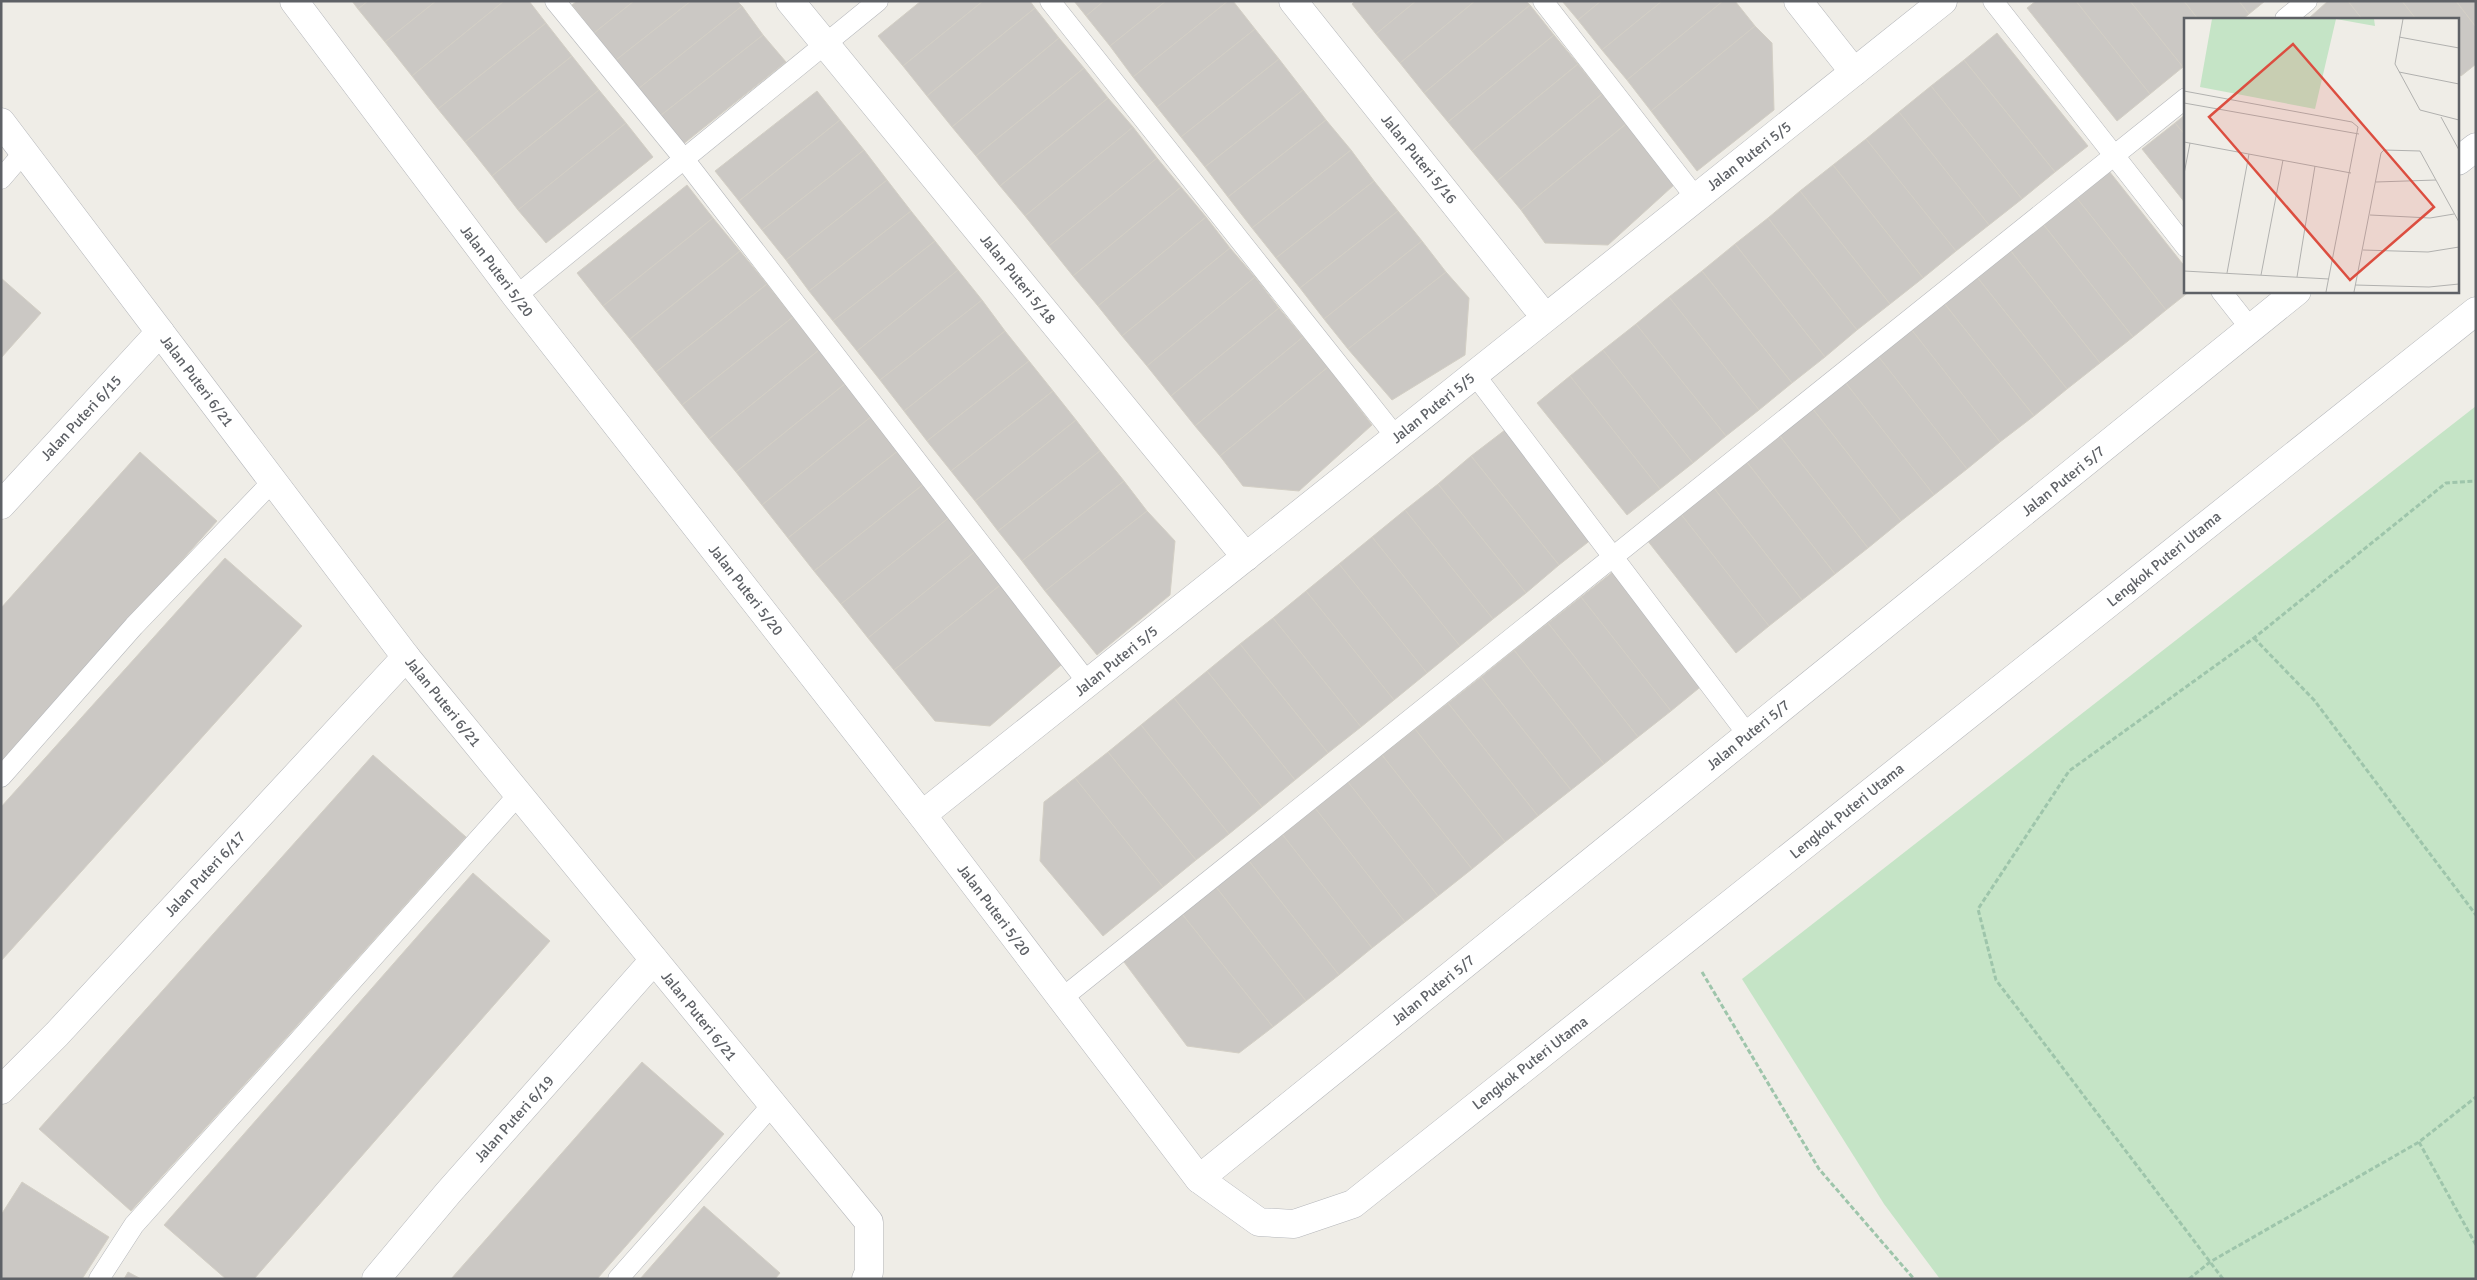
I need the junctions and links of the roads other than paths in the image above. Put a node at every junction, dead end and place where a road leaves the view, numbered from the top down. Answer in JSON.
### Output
{"nodes":[{"id":1,"x":294,"y":1,"type":"edge"},
{"id":2,"x":555,"y":1,"type":"edge"},
{"id":3,"x":790,"y":1,"type":"edge"},
{"id":4,"x":878,"y":1,"type":"edge"},
{"id":5,"x":1050,"y":1,"type":"edge"},
{"id":6,"x":1293,"y":1,"type":"edge"},
{"id":7,"x":1543,"y":1,"type":"edge"},
{"id":8,"x":1798,"y":1,"type":"edge"},
{"id":9,"x":1943,"y":1,"type":"edge"},
{"id":10,"x":1993,"y":1,"type":"edge"},
{"id":11,"x":2307,"y":1,"type":"edge"},
{"id":12,"x":2286,"y":18,"type":"edge"},
{"id":13,"x":826,"y":44,"type":"junction"},
{"id":14,"x":1854,"y":72,"type":"junction"},
{"id":15,"x":2184,"y":100,"type":"edge"},
{"id":16,"x":1,"y":122,"type":"edge"},
{"id":17,"x":2476,"y":147,"type":"edge"},
{"id":18,"x":24,"y":152,"type":"junction"},
{"id":19,"x":2114,"y":156,"type":"junction"},
{"id":20,"x":684,"y":159,"type":"junction"},
{"id":21,"x":2460,"y":159,"type":"edge"},
{"id":22,"x":1,"y":179,"type":"edge"},
{"id":23,"x":1696,"y":198,"type":"junction"},
{"id":24,"x":2184,"y":244,"type":"edge"},
{"id":25,"x":2222,"y":292,"type":"edge"},
{"id":26,"x":2296,"y":292,"type":"edge"},
{"id":27,"x":516,"y":296,"type":"junction"},
{"id":28,"x":2476,"y":311,"type":"edge"},
{"id":29,"x":1545,"y":317,"type":"junction"},
{"id":30,"x":2251,"y":329,"type":"junction"},
{"id":31,"x":160,"y":332,"type":"junction"},
{"id":32,"x":1475,"y":375,"type":"junction"},
{"id":33,"x":1396,"y":438,"type":"junction"},
{"id":34,"x":273,"y":481,"type":"junction"},
{"id":35,"x":1,"y":505,"type":"edge"},
{"id":36,"x":1614,"y":556,"type":"junction"},
{"id":37,"x":1246,"y":557,"type":"junction"},
{"id":38,"x":406,"y":657,"type":"junction"},
{"id":39,"x":1088,"y":683,"type":"junction"},
{"id":40,"x":1748,"y":735,"type":"junction"},
{"id":41,"x":1,"y":777,"type":"edge"},
{"id":42,"x":518,"y":794,"type":"junction"},
{"id":43,"x":922,"y":815,"type":"junction"},
{"id":44,"x":654,"y":960,"type":"junction"},
{"id":45,"x":1061,"y":998,"type":"junction"},
{"id":46,"x":1,"y":1090,"type":"edge"},
{"id":47,"x":772,"y":1105,"type":"junction"},
{"id":48,"x":1199,"y":1179,"type":"junction"},
{"id":49,"x":99,"y":1279,"type":"edge"},
{"id":50,"x":376,"y":1279,"type":"edge"},
{"id":51,"x":618,"y":1279,"type":"edge"},
{"id":52,"x":866,"y":1279,"type":"edge"}],
"edges":[{"from":1,"to":27,"type":"street","name":"Jalan Puteri 5/20"},
{"from":2,"to":20,"type":"lane"},
{"from":3,"to":13,"type":"street","name":"Jalan Puteri 5/18"},
{"from":4,"to":13,"type":"lane"},
{"from":5,"to":33,"type":"lane"},
{"from":6,"to":29,"type":"street","name":"Jalan Puteri 5/16"},
{"from":7,"to":23,"type":"lane"},
{"from":8,"to":14,"type":"street"},
{"from":9,"to":14,"type":"street","name":"Jalan Puteri 5/5"},
{"from":10,"to":19,"type":"lane"},
{"from":11,"to":12,"type":"lane"},
{"from":13,"to":20,"type":"lane"},
{"from":13,"to":37,"type":"street","name":"Jalan Puteri 5/18"},
{"from":14,"to":23,"type":"street","name":"Jalan Puteri 5/5"},
{"from":15,"to":19,"type":"lane"},
{"from":16,"to":18,"type":"street","name":"Jalan Puteri 6/21"},
{"from":17,"to":21,"type":"street"},
{"from":18,"to":22,"type":"lane"},
{"from":18,"to":31,"type":"street","name":"Jalan Puteri 6/21"},
{"from":19,"to":24,"type":"lane"},
{"from":19,"to":36,"type":"lane"},
{"from":20,"to":27,"type":"lane"},
{"from":20,"to":39,"type":"lane"},
{"from":23,"to":29,"type":"street","name":"Jalan Puteri 5/5"},
{"from":25,"to":30,"type":"lane"},
{"from":26,"to":30,"type":"street","name":"Jalan Puteri 5/7"},
{"from":27,"to":43,"type":"street","name":"Jalan Puteri 5/20"},
{"from":28,"to":48,"type":"street","name":"Lengkok Puteri Utama"},
{"from":29,"to":32,"type":"street","name":"Jalan Puteri 5/5"},
{"from":30,"to":40,"type":"street","name":"Jalan Puteri 5/7"},
{"from":31,"to":34,"type":"street","name":"Jalan Puteri 6/21"},
{"from":31,"to":35,"type":"street","name":"Jalan Puteri 6/15"},
{"from":32,"to":33,"type":"street","name":"Jalan Puteri 5/5"},
{"from":32,"to":36,"type":"lane"},
{"from":33,"to":37,"type":"street","name":"Jalan Puteri 5/5"},
{"from":34,"to":38,"type":"street","name":"Jalan Puteri 6/21"},
{"from":34,"to":41,"type":"lane"},
{"from":36,"to":40,"type":"lane"},
{"from":36,"to":45,"type":"lane"},
{"from":37,"to":39,"type":"street","name":"Jalan Puteri 5/5"},
{"from":38,"to":42,"type":"street","name":"Jalan Puteri 6/21"},
{"from":38,"to":46,"type":"street","name":"Jalan Puteri 6/17"},
{"from":39,"to":43,"type":"street","name":"Jalan Puteri 5/5"},
{"from":40,"to":48,"type":"street","name":"Jalan Puteri 5/7"},
{"from":42,"to":44,"type":"street","name":"Jalan Puteri 6/21"},
{"from":42,"to":49,"type":"lane"},
{"from":43,"to":45,"type":"street","name":"Jalan Puteri 5/20"},
{"from":44,"to":47,"type":"street","name":"Jalan Puteri 6/21"},
{"from":44,"to":50,"type":"street","name":"Jalan Puteri 6/19"},
{"from":45,"to":48,"type":"street","name":"Jalan Puteri 5/20"},
{"from":47,"to":51,"type":"lane"},
{"from":47,"to":52,"type":"street","name":"Jalan Puteri 6/21"}]}
